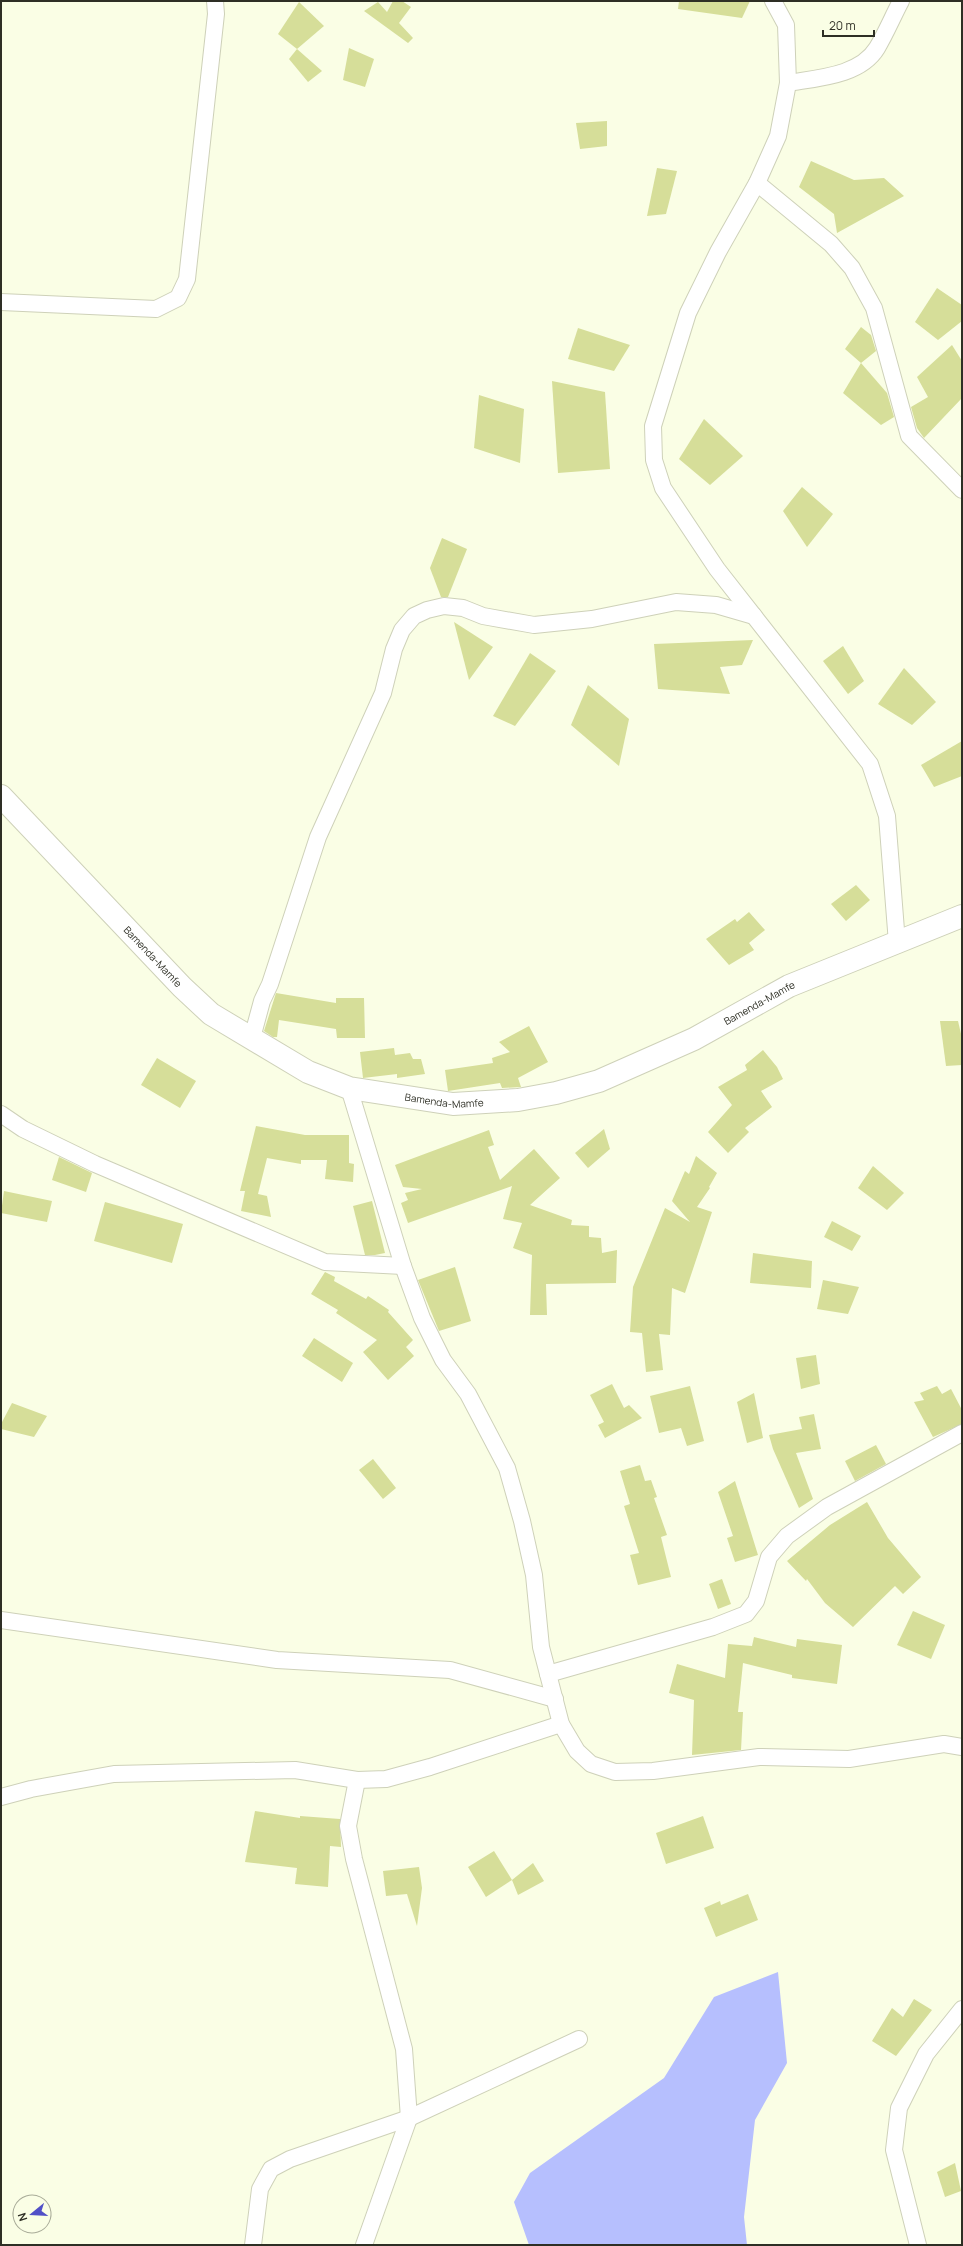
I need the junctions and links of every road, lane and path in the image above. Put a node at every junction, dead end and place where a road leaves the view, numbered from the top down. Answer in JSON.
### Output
{"nodes":[{"id":1,"x":215,"y":1,"type":"edge"},
{"id":2,"x":773,"y":1,"type":"edge"},
{"id":3,"x":901,"y":1,"type":"edge"},
{"id":4,"x":788,"y":83,"type":"junction"},
{"id":5,"x":757,"y":183,"type":"junction"},
{"id":6,"x":1,"y":302,"type":"edge"},
{"id":7,"x":962,"y":490,"type":"edge"},
{"id":8,"x":754,"y":616,"type":"junction"},
{"id":9,"x":1,"y":796,"type":"edge"},
{"id":10,"x":962,"y":916,"type":"edge"},
{"id":11,"x":897,"y":943,"type":"junction"},
{"id":12,"x":252,"y":1038,"type":"junction"},
{"id":13,"x":349,"y":1088,"type":"junction"},
{"id":14,"x":1,"y":1114,"type":"edge"},
{"id":15,"x":403,"y":1266,"type":"junction"},
{"id":16,"x":962,"y":1433,"type":"edge"},
{"id":17,"x":1,"y":1620,"type":"edge"},
{"id":18,"x":548,"y":1674,"type":"junction"},
{"id":19,"x":555,"y":1699,"type":"junction"},
{"id":20,"x":561,"y":1724,"type":"junction"},
{"id":21,"x":962,"y":1747,"type":"edge"},
{"id":22,"x":357,"y":1780,"type":"junction"},
{"id":23,"x":1,"y":1797,"type":"edge"},
{"id":24,"x":962,"y":2009,"type":"edge"},
{"id":25,"x":579,"y":2039,"type":"dead end"},
{"id":26,"x":409,"y":2118,"type":"junction"},
{"id":27,"x":253,"y":2245,"type":"edge"},
{"id":28,"x":364,"y":2245,"type":"edge"},
{"id":29,"x":918,"y":2245,"type":"edge"}],
"edges":[{"from":1,"to":6,"type":"street"},
{"from":2,"to":4,"type":"street"},
{"from":3,"to":4,"type":"street"},
{"from":4,"to":5,"type":"street"},
{"from":5,"to":7,"type":"street"},
{"from":5,"to":8,"type":"street"},
{"from":8,"to":11,"type":"street"},
{"from":8,"to":12,"type":"street"},
{"from":9,"to":12,"type":"highway","name":"Bamenda-Mamfe"},
{"from":10,"to":11,"type":"highway","name":"Bamenda-Mamfe"},
{"from":11,"to":13,"type":"highway","name":"Bamenda-Mamfe"},
{"from":12,"to":13,"type":"highway","name":"Bamenda-Mamfe"},
{"from":13,"to":15,"type":"street"},
{"from":14,"to":15,"type":"street"},
{"from":15,"to":18,"type":"street"},
{"from":16,"to":18,"type":"street"},
{"from":17,"to":19,"type":"street"},
{"from":18,"to":19,"type":"street"},
{"from":19,"to":20,"type":"street"},
{"from":20,"to":21,"type":"street"},
{"from":20,"to":22,"type":"street"},
{"from":22,"to":23,"type":"street"},
{"from":22,"to":26,"type":"street"},
{"from":24,"to":29,"type":"street"},
{"from":25,"to":26,"type":"street"},
{"from":26,"to":27,"type":"street"},
{"from":26,"to":28,"type":"street"}]}
